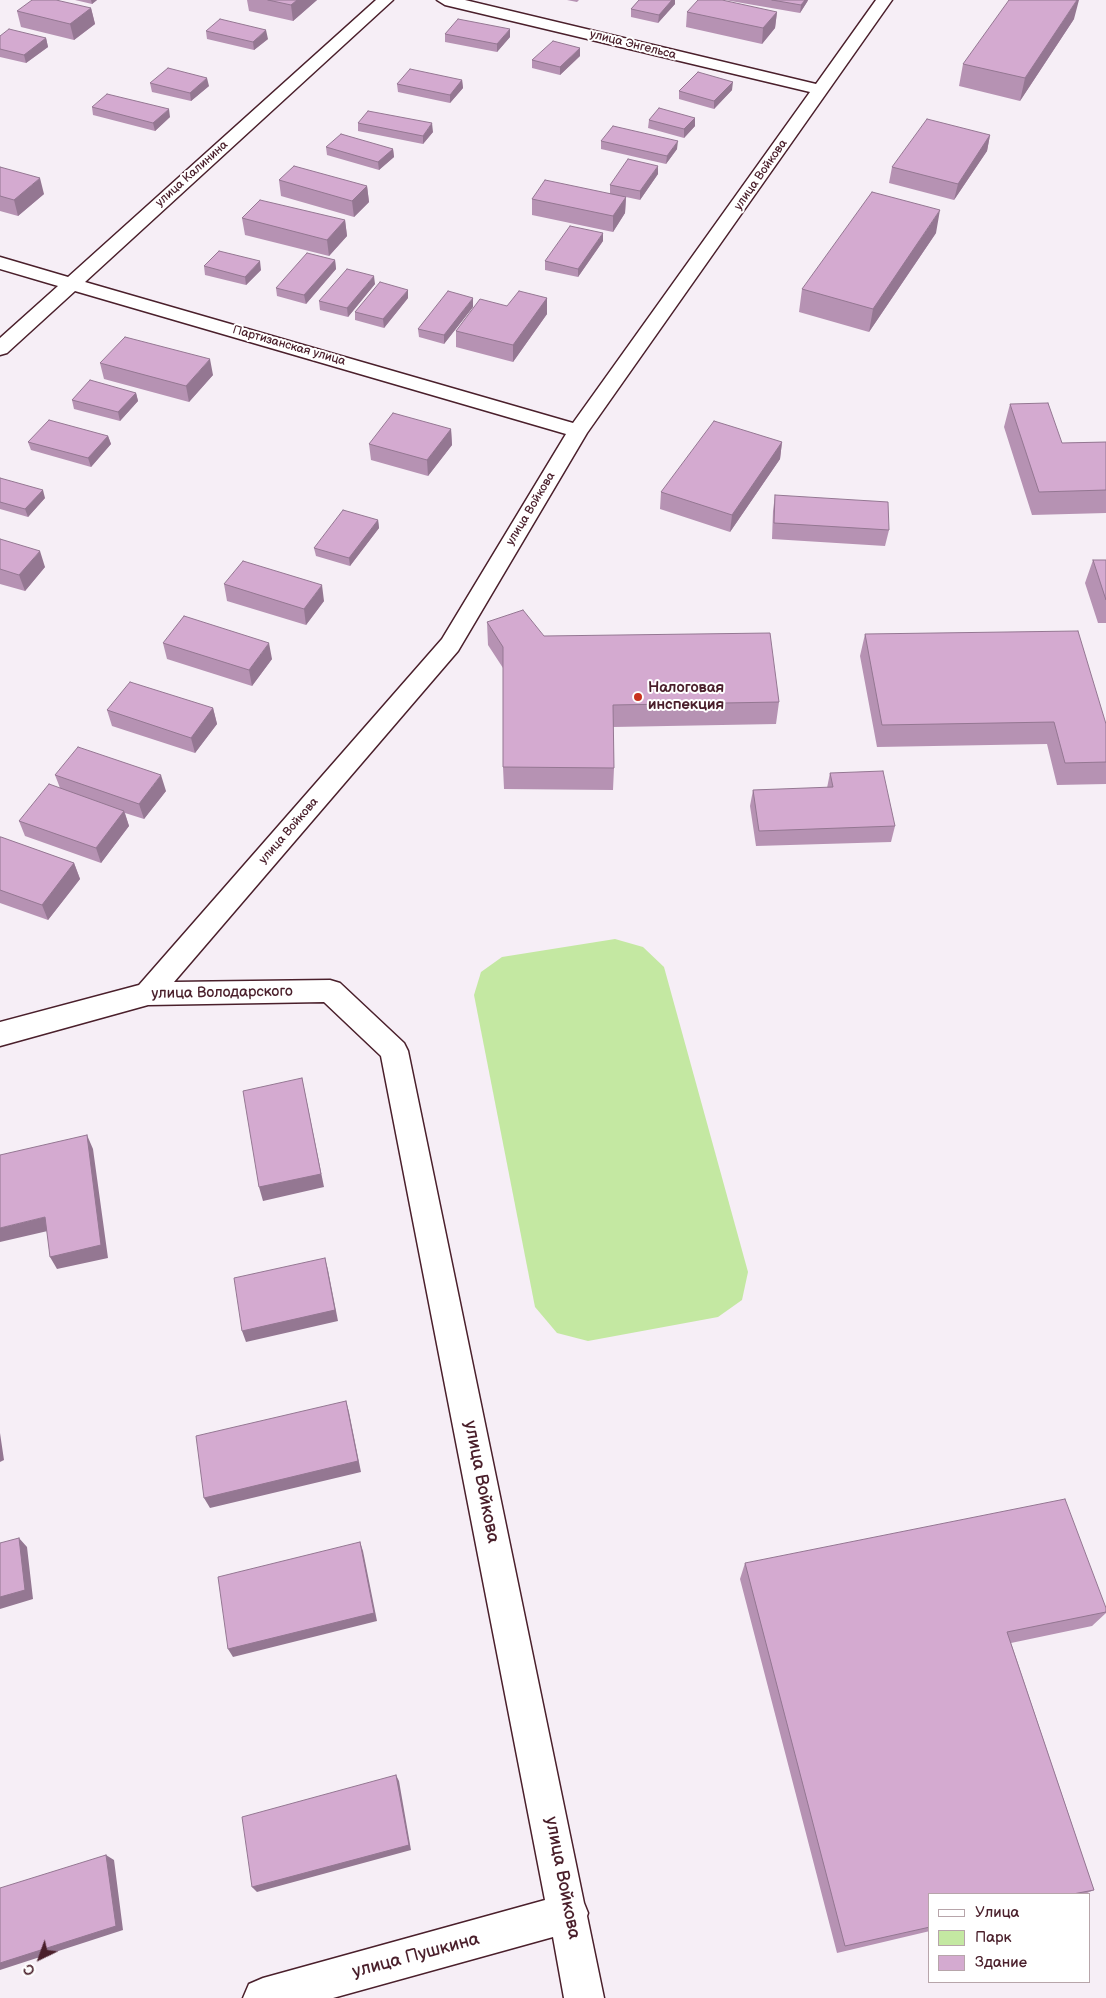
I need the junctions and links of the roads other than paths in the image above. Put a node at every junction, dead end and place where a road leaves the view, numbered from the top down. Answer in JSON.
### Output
{"nodes":[{"id":1,"x":385,"y":0,"type":"edge"},
{"id":2,"x":445,"y":0,"type":"edge"},
{"id":3,"x":884,"y":0,"type":"edge"},
{"id":4,"x":821,"y":90,"type":"junction"},
{"id":5,"x":0,"y":263,"type":"edge"},
{"id":6,"x":72,"y":283,"type":"junction"},
{"id":7,"x":0,"y":349,"type":"edge"},
{"id":8,"x":578,"y":431,"type":"junction"},
{"id":9,"x":330,"y":991,"type":"joint"},
{"id":10,"x":148,"y":994,"type":"junction"},
{"id":11,"x":0,"y":1034,"type":"edge"},
{"id":12,"x":569,"y":1913,"type":"junction"},
{"id":13,"x":263,"y":1998,"type":"edge"},
{"id":14,"x":584,"y":1998,"type":"edge"}],
"edges":[{"from":1,"to":6,"type":"street","name":"улица Калинина"},
{"from":2,"to":4,"type":"street","name":"улица Энгельса"},
{"from":3,"to":4,"type":"street","name":"улица Войкова"},
{"from":4,"to":8,"type":"street","name":"улица Войкова"},
{"from":5,"to":6,"type":"street","name":"Партизанская улица"},
{"from":6,"to":7,"type":"street","name":"улица Калинина"},
{"from":6,"to":8,"type":"street","name":"Партизанская улица"},
{"from":8,"to":10,"type":"street","name":"улица Войкова"},
{"from":9,"to":10,"type":"street","name":"улица Володарского"},
{"from":9,"to":12,"type":"street","name":"улица Войкова"},
{"from":10,"to":11,"type":"street","name":"улица Володарского"},
{"from":12,"to":13,"type":"street","name":"улица Пушкина"},
{"from":12,"to":14,"type":"street","name":"улица Войкова"}]}
